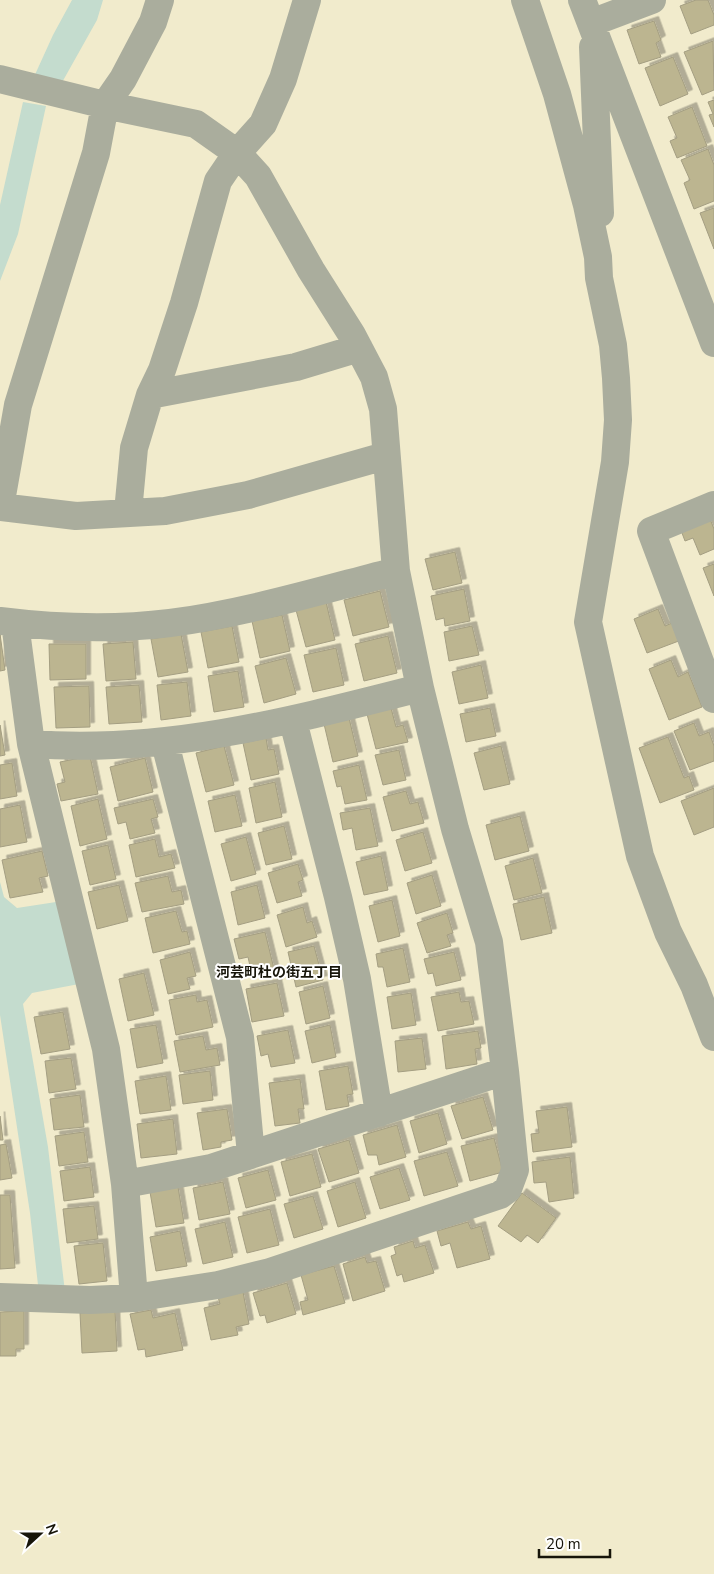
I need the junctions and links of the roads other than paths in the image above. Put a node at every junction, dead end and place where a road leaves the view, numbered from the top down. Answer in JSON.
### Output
{"nodes":[{"id":1,"x":160,"y":0,"type":"edge"},
{"id":2,"x":307,"y":0,"type":"edge"},
{"id":3,"x":525,"y":0,"type":"edge"},
{"id":4,"x":572,"y":0,"type":"edge"},
{"id":5,"x":652,"y":0,"type":"edge"},
{"id":6,"x":587,"y":12,"type":"edge"},
{"id":7,"x":0,"y":79,"type":"edge"},
{"id":8,"x":105,"y":105,"type":"junction"},
{"id":9,"x":237,"y":153,"type":"junction"},
{"id":10,"x":598,"y":257,"type":"junction"},
{"id":11,"x":714,"y":343,"type":"edge"},
{"id":12,"x":359,"y":348,"type":"junction"},
{"id":13,"x":150,"y":395,"type":"junction"},
{"id":14,"x":385,"y":456,"type":"junction"},
{"id":15,"x":714,"y":505,"type":"edge"},
{"id":16,"x":128,"y":512,"type":"junction"},
{"id":17,"x":396,"y":571,"type":"junction"},
{"id":18,"x":8,"y":622,"type":"edge"},
{"id":19,"x":420,"y":688,"type":"junction"},
{"id":20,"x":714,"y":699,"type":"edge"},
{"id":21,"x":293,"y":721,"type":"junction"},
{"id":22,"x":165,"y":742,"type":"junction"},
{"id":23,"x":31,"y":744,"type":"junction"},
{"id":24,"x":714,"y":1037,"type":"edge"},
{"id":25,"x":505,"y":1071,"type":"junction"},
{"id":26,"x":379,"y":1113,"type":"junction"},
{"id":27,"x":250,"y":1155,"type":"junction"},
{"id":28,"x":125,"y":1184,"type":"junction"},
{"id":29,"x":0,"y":1297,"type":"edge"},
{"id":30,"x":134,"y":1298,"type":"junction"}],
"edges":[{"from":1,"to":8,"type":"street"},
{"from":2,"to":9,"type":"street"},
{"from":3,"to":10,"type":"street"},
{"from":4,"to":6,"type":"street"},
{"from":5,"to":6,"type":"street"},
{"from":6,"to":10,"type":"street"},
{"from":6,"to":11,"type":"street"},
{"from":7,"to":8,"type":"street"},
{"from":8,"to":9,"type":"street"},
{"from":8,"to":16,"type":"street"},
{"from":9,"to":12,"type":"street"},
{"from":9,"to":13,"type":"street"},
{"from":10,"to":24,"type":"street"},
{"from":12,"to":13,"type":"street"},
{"from":12,"to":14,"type":"street"},
{"from":13,"to":16,"type":"street"},
{"from":14,"to":16,"type":"street"},
{"from":14,"to":17,"type":"street"},
{"from":15,"to":20,"type":"street"},
{"from":17,"to":18,"type":"street"},
{"from":17,"to":19,"type":"street"},
{"from":18,"to":23,"type":"street"},
{"from":19,"to":21,"type":"street"},
{"from":19,"to":25,"type":"street"},
{"from":21,"to":22,"type":"street"},
{"from":21,"to":26,"type":"street"},
{"from":22,"to":23,"type":"street"},
{"from":22,"to":27,"type":"street"},
{"from":23,"to":28,"type":"street"},
{"from":25,"to":26,"type":"street"},
{"from":25,"to":30,"type":"street"},
{"from":26,"to":27,"type":"street"},
{"from":27,"to":28,"type":"street"},
{"from":28,"to":30,"type":"street"},
{"from":29,"to":30,"type":"street"}]}
